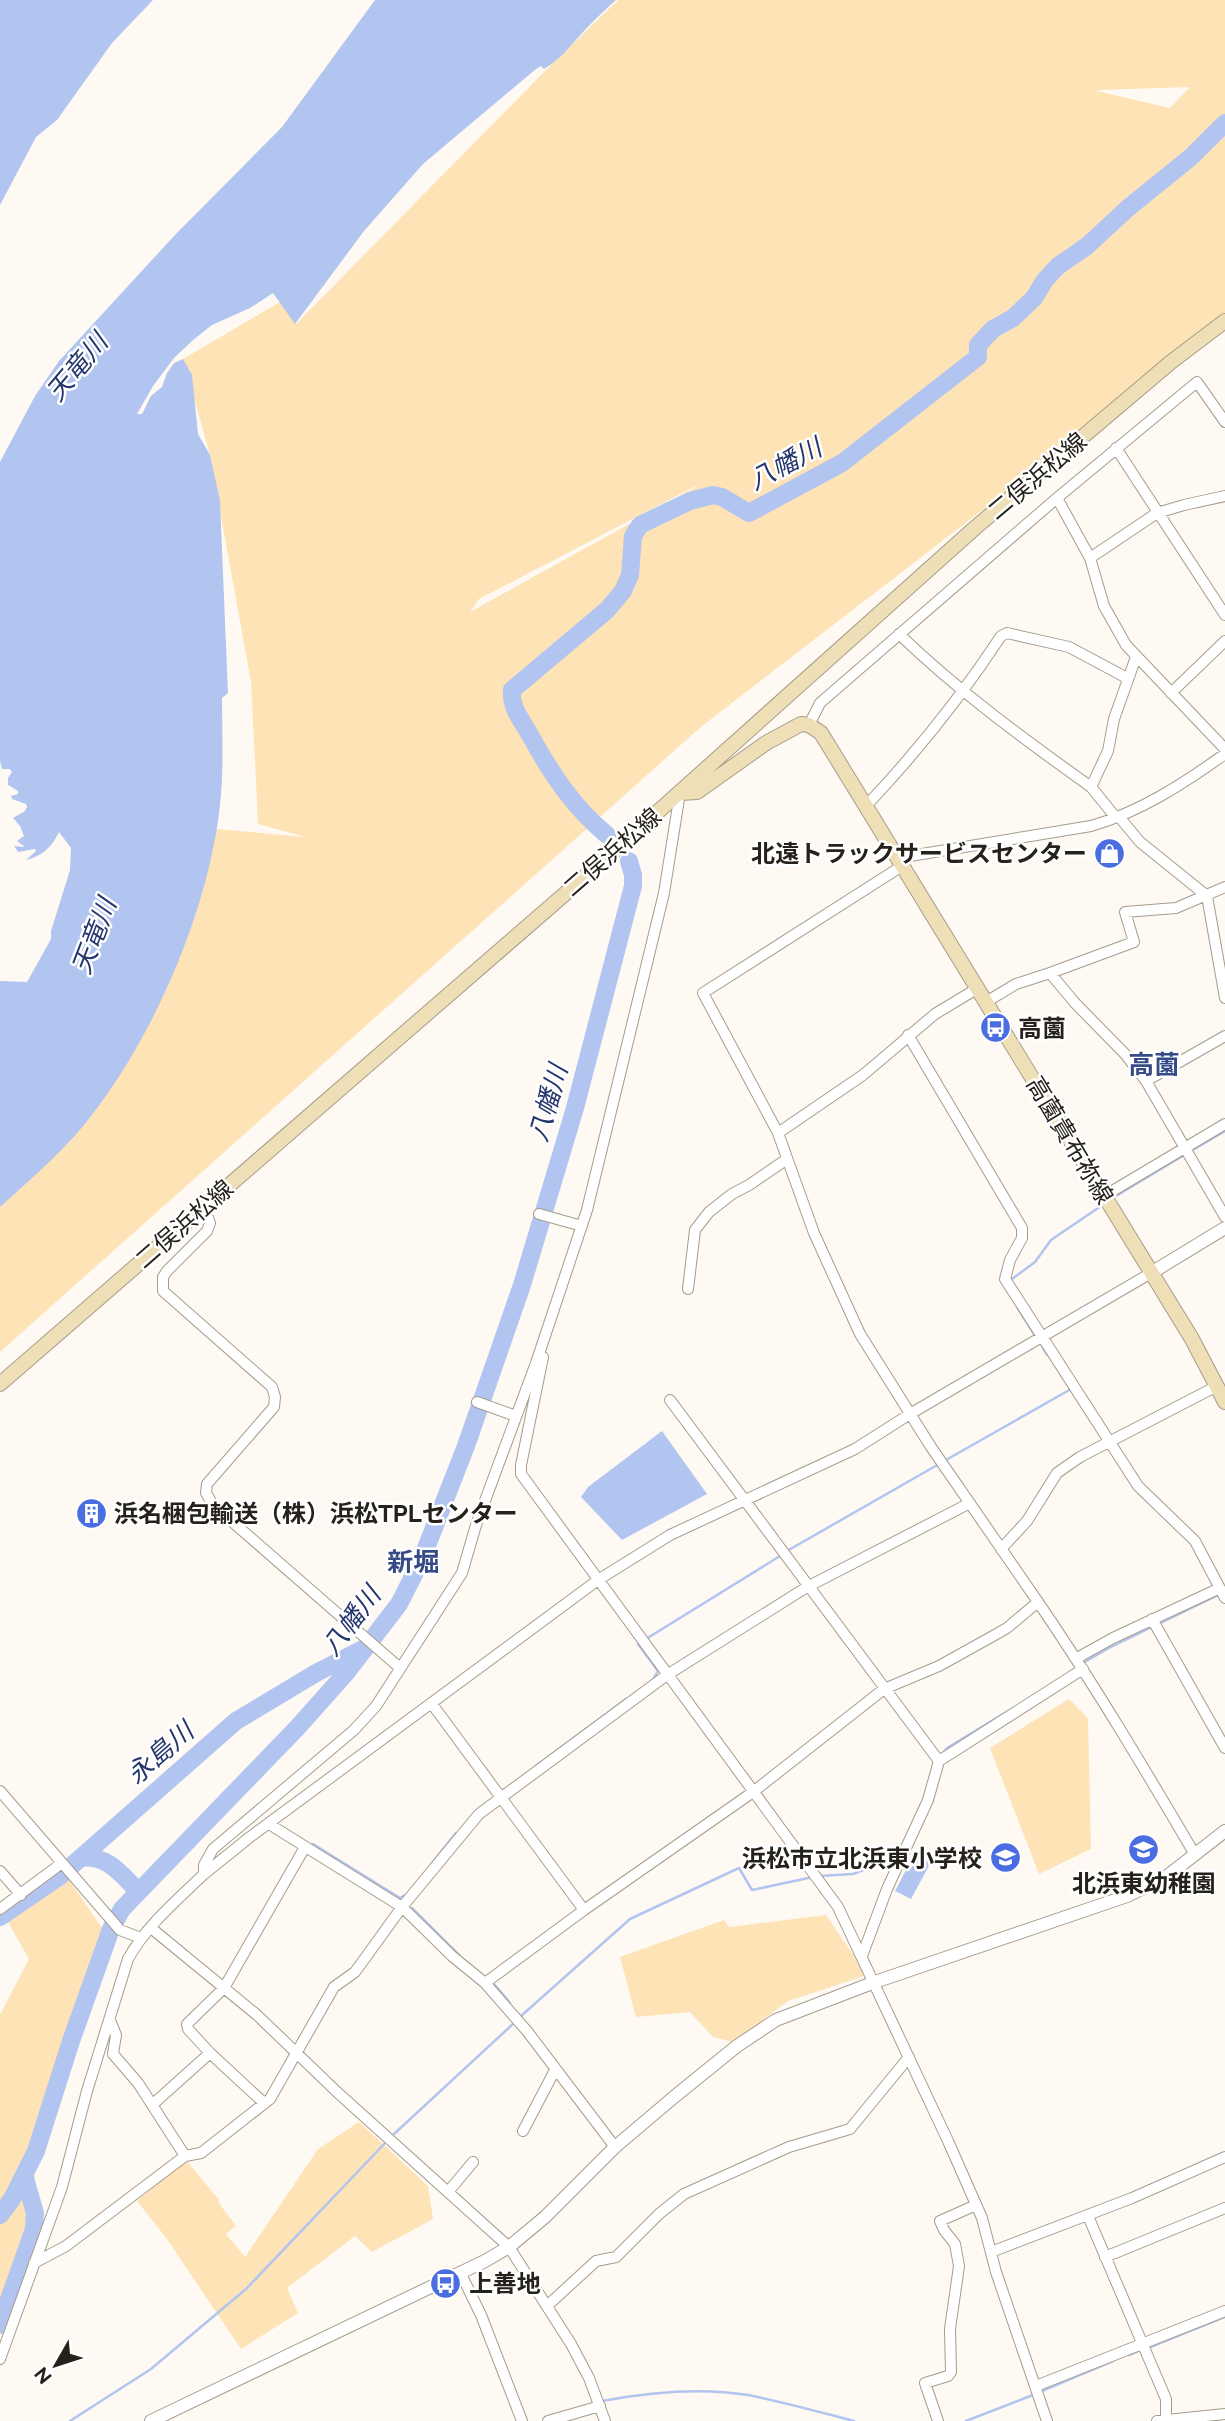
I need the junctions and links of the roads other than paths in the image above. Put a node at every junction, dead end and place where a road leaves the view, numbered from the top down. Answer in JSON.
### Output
{"nodes":[{"id":1,"x":1225,"y":321,"type":"edge"},
{"id":2,"x":1220,"y":405,"type":"edge"},
{"id":3,"x":1225,"y":422,"type":"edge"},
{"id":4,"x":1116,"y":449,"type":"junction"},
{"id":5,"x":1225,"y":496,"type":"edge"},
{"id":6,"x":1057,"y":498,"type":"junction"},
{"id":7,"x":1157,"y":513,"type":"junction"},
{"id":8,"x":1090,"y":558,"type":"junction"},
{"id":9,"x":1225,"y":615,"type":"edge"},
{"id":10,"x":899,"y":634,"type":"junction"},
{"id":11,"x":1225,"y":641,"type":"edge"},
{"id":12,"x":1136,"y":657,"type":"junction"},
{"id":13,"x":1127,"y":678,"type":"junction"},
{"id":14,"x":964,"y":693,"type":"junction"},
{"id":15,"x":1171,"y":693,"type":"junction"},
{"id":16,"x":809,"y":725,"type":"junction"},
{"id":17,"x":1225,"y":752,"type":"edge"},
{"id":18,"x":1091,"y":787,"type":"junction"},
{"id":19,"x":680,"y":793,"type":"junction"},
{"id":20,"x":866,"y":806,"type":"junction"},
{"id":21,"x":1121,"y":818,"type":"junction"},
{"id":22,"x":900,"y":862,"type":"junction"},
{"id":23,"x":1225,"y":887,"type":"edge"},
{"id":24,"x":1207,"y":896,"type":"junction"},
{"id":25,"x":1050,"y":973,"type":"junction"},
{"id":26,"x":978,"y":988,"type":"junction"},
{"id":27,"x":1225,"y":998,"type":"edge"},
{"id":28,"x":986,"y":1002,"type":"junction"},
{"id":29,"x":908,"y":1035,"type":"junction"},
{"id":30,"x":1225,"y":1036,"type":"edge"},
{"id":31,"x":1146,"y":1081,"type":"junction"},
{"id":32,"x":1225,"y":1124,"type":"edge"},
{"id":33,"x":778,"y":1133,"type":"junction"},
{"id":34,"x":1186,"y":1151,"type":"junction"},
{"id":35,"x":787,"y":1159,"type":"junction"},
{"id":36,"x":1104,"y":1196,"type":"junction"},
{"id":37,"x":204,"y":1207,"type":"junction"},
{"id":38,"x":540,"y":1214,"type":"dead end"},
{"id":39,"x":1225,"y":1217,"type":"edge"},
{"id":40,"x":582,"y":1226,"type":"junction"},
{"id":41,"x":1225,"y":1228,"type":"edge"},
{"id":42,"x":1151,"y":1273,"type":"junction"},
{"id":43,"x":688,"y":1289,"type":"dead end"},
{"id":44,"x":548,"y":1328,"type":"junction"},
{"id":45,"x":1041,"y":1337,"type":"junction"},
{"id":46,"x":0,"y":1384,"type":"edge"},
{"id":47,"x":1220,"y":1386,"type":"edge"},
{"id":48,"x":670,"y":1400,"type":"dead end"},
{"id":49,"x":477,"y":1402,"type":"dead end"},
{"id":50,"x":1225,"y":1402,"type":"edge"},
{"id":51,"x":910,"y":1415,"type":"junction"},
{"id":52,"x":516,"y":1416,"type":"junction"},
{"id":53,"x":1108,"y":1442,"type":"junction"},
{"id":54,"x":744,"y":1500,"type":"junction"},
{"id":55,"x":970,"y":1503,"type":"junction"},
{"id":56,"x":1001,"y":1549,"type":"junction"},
{"id":57,"x":598,"y":1580,"type":"junction"},
{"id":58,"x":807,"y":1587,"type":"junction"},
{"id":59,"x":1222,"y":1593,"type":"edge"},
{"id":60,"x":1038,"y":1602,"type":"junction"},
{"id":61,"x":1154,"y":1623,"type":"junction"},
{"id":62,"x":1080,"y":1664,"type":"junction"},
{"id":63,"x":400,"y":1668,"type":"junction"},
{"id":64,"x":667,"y":1675,"type":"junction"},
{"id":65,"x":884,"y":1689,"type":"junction"},
{"id":66,"x":432,"y":1704,"type":"junction"},
{"id":67,"x":1225,"y":1748,"type":"edge"},
{"id":68,"x":939,"y":1761,"type":"junction"},
{"id":69,"x":0,"y":1791,"type":"edge"},
{"id":70,"x":753,"y":1792,"type":"junction"},
{"id":71,"x":501,"y":1797,"type":"junction"},
{"id":72,"x":268,"y":1824,"type":"junction"},
{"id":73,"x":1225,"y":1831,"type":"edge"},
{"id":74,"x":305,"y":1847,"type":"junction"},
{"id":75,"x":1194,"y":1853,"type":"junction"},
{"id":76,"x":62,"y":1863,"type":"junction"},
{"id":77,"x":0,"y":1871,"type":"edge"},
{"id":78,"x":204,"y":1874,"type":"junction"},
{"id":79,"x":21,"y":1895,"type":"junction"},
{"id":80,"x":402,"y":1907,"type":"junction"},
{"id":81,"x":0,"y":1909,"type":"edge"},
{"id":82,"x":584,"y":1910,"type":"junction"},
{"id":83,"x":150,"y":1928,"type":"junction"},
{"id":84,"x":141,"y":1938,"type":"junction"},
{"id":85,"x":862,"y":1956,"type":"junction"},
{"id":86,"x":874,"y":1982,"type":"junction"},
{"id":87,"x":485,"y":1983,"type":"junction"},
{"id":88,"x":224,"y":1988,"type":"junction"},
{"id":89,"x":110,"y":2020,"type":"junction"},
{"id":90,"x":296,"y":2051,"type":"junction"},
{"id":91,"x":210,"y":2053,"type":"junction"},
{"id":92,"x":909,"y":2057,"type":"junction"},
{"id":93,"x":555,"y":2070,"type":"junction"},
{"id":94,"x":264,"y":2103,"type":"junction"},
{"id":95,"x":152,"y":2105,"type":"junction"},
{"id":96,"x":523,"y":2131,"type":"dead end"},
{"id":97,"x":615,"y":2147,"type":"junction"},
{"id":98,"x":185,"y":2156,"type":"junction"},
{"id":99,"x":1225,"y":2157,"type":"edge"},
{"id":100,"x":473,"y":2162,"type":"dead end"},
{"id":101,"x":448,"y":2192,"type":"junction"},
{"id":102,"x":976,"y":2204,"type":"junction"},
{"id":103,"x":1225,"y":2208,"type":"edge"},
{"id":104,"x":1088,"y":2216,"type":"junction"},
{"id":105,"x":509,"y":2247,"type":"junction"},
{"id":106,"x":991,"y":2252,"type":"junction"},
{"id":107,"x":1105,"y":2257,"type":"junction"},
{"id":108,"x":34,"y":2263,"type":"junction"},
{"id":109,"x":460,"y":2272,"type":"junction"},
{"id":110,"x":547,"y":2306,"type":"junction"},
{"id":111,"x":1225,"y":2311,"type":"edge"},
{"id":112,"x":1141,"y":2344,"type":"junction"},
{"id":113,"x":0,"y":2359,"type":"edge"},
{"id":114,"x":1036,"y":2386,"type":"junction"},
{"id":115,"x":600,"y":2406,"type":"junction"},
{"id":116,"x":1225,"y":2414,"type":"edge"},
{"id":117,"x":174,"y":2416,"type":"edge"},
{"id":118,"x":1162,"y":2420,"type":"edge"},
{"id":119,"x":151,"y":2421,"type":"edge"},
{"id":120,"x":522,"y":2421,"type":"edge"},
{"id":121,"x":548,"y":2421,"type":"edge"},
{"id":122,"x":605,"y":2421,"type":"edge"},
{"id":123,"x":938,"y":2421,"type":"edge"},
{"id":124,"x":1047,"y":2421,"type":"edge"}],
"edges":[{"from":1,"to":19,"type":"main road","name":"二俣浜松線"},
{"from":2,"to":3,"type":"street"},
{"from":2,"to":4,"type":"street"},
{"from":4,"to":6,"type":"street"},
{"from":4,"to":7,"type":"street"},
{"from":5,"to":7,"type":"street"},
{"from":6,"to":8,"type":"street"},
{"from":6,"to":10,"type":"street"},
{"from":7,"to":8,"type":"street"},
{"from":7,"to":9,"type":"street"},
{"from":8,"to":12,"type":"street"},
{"from":10,"to":14,"type":"street"},
{"from":10,"to":16,"type":"street"},
{"from":11,"to":15,"type":"street"},
{"from":12,"to":13,"type":"street"},
{"from":12,"to":15,"type":"street"},
{"from":13,"to":14,"type":"street"},
{"from":13,"to":18,"type":"street"},
{"from":14,"to":18,"type":"street"},
{"from":14,"to":20,"type":"street"},
{"from":15,"to":17,"type":"street"},
{"from":16,"to":19,"type":"main road"},
{"from":16,"to":20,"type":"main road","name":"高薗貴布祢線"},
{"from":17,"to":21,"type":"street"},
{"from":18,"to":21,"type":"street"},
{"from":19,"to":37,"type":"main road","name":"二俣浜松線"},
{"from":19,"to":40,"type":"street"},
{"from":20,"to":22,"type":"main road","name":"高薗貴布祢線"},
{"from":21,"to":22,"type":"street"},
{"from":21,"to":24,"type":"street"},
{"from":22,"to":26,"type":"main road","name":"高薗貴布祢線"},
{"from":22,"to":33,"type":"street"},
{"from":23,"to":24,"type":"street"},
{"from":24,"to":25,"type":"street"},
{"from":24,"to":27,"type":"street"},
{"from":25,"to":28,"type":"street"},
{"from":25,"to":31,"type":"street"},
{"from":26,"to":28,"type":"main road","name":"高薗貴布祢線"},
{"from":26,"to":29,"type":"street"},
{"from":28,"to":36,"type":"main road","name":"高薗貴布祢線"},
{"from":29,"to":33,"type":"street"},
{"from":29,"to":45,"type":"street"},
{"from":30,"to":31,"type":"street"},
{"from":31,"to":34,"type":"street"},
{"from":32,"to":34,"type":"street"},
{"from":33,"to":35,"type":"street"},
{"from":34,"to":36,"type":"street"},
{"from":34,"to":39,"type":"street"},
{"from":35,"to":43,"type":"street"},
{"from":35,"to":51,"type":"street"},
{"from":36,"to":42,"type":"main road","name":"高薗貴布祢線"},
{"from":37,"to":46,"type":"main road","name":"二俣浜松線"},
{"from":37,"to":63,"type":"street"},
{"from":38,"to":40,"type":"street"},
{"from":40,"to":44,"type":"street"},
{"from":41,"to":42,"type":"street"},
{"from":42,"to":45,"type":"street"},
{"from":42,"to":47,"type":"main road","name":"高薗貴布祢線"},
{"from":44,"to":52,"type":"street"},
{"from":44,"to":57,"type":"street"},
{"from":45,"to":51,"type":"street"},
{"from":45,"to":53,"type":"street"},
{"from":47,"to":50,"type":"main road","name":"高薗貴布祢線"},
{"from":47,"to":53,"type":"street"},
{"from":48,"to":54,"type":"street"},
{"from":49,"to":52,"type":"street"},
{"from":51,"to":54,"type":"street"},
{"from":51,"to":55,"type":"street"},
{"from":52,"to":63,"type":"street"},
{"from":53,"to":56,"type":"street"},
{"from":53,"to":59,"type":"street"},
{"from":54,"to":57,"type":"street"},
{"from":54,"to":58,"type":"street"},
{"from":55,"to":56,"type":"street"},
{"from":55,"to":58,"type":"street"},
{"from":56,"to":60,"type":"street"},
{"from":57,"to":64,"type":"street"},
{"from":57,"to":66,"type":"street"},
{"from":58,"to":64,"type":"street"},
{"from":58,"to":65,"type":"street"},
{"from":59,"to":61,"type":"street"},
{"from":60,"to":62,"type":"street"},
{"from":60,"to":65,"type":"street"},
{"from":61,"to":62,"type":"street"},
{"from":61,"to":67,"type":"street"},
{"from":62,"to":68,"type":"street"},
{"from":62,"to":75,"type":"street"},
{"from":63,"to":78,"type":"street"},
{"from":64,"to":70,"type":"street"},
{"from":64,"to":71,"type":"street"},
{"from":65,"to":68,"type":"street"},
{"from":65,"to":70,"type":"street"},
{"from":66,"to":71,"type":"street"},
{"from":66,"to":72,"type":"street"},
{"from":68,"to":85,"type":"street"},
{"from":69,"to":76,"type":"street"},
{"from":70,"to":82,"type":"street"},
{"from":70,"to":85,"type":"street"},
{"from":71,"to":80,"type":"street"},
{"from":71,"to":82,"type":"street"},
{"from":72,"to":74,"type":"street"},
{"from":72,"to":78,"type":"street"},
{"from":73,"to":75,"type":"street"},
{"from":74,"to":80,"type":"street"},
{"from":74,"to":88,"type":"street"},
{"from":75,"to":86,"type":"street"},
{"from":76,"to":79,"type":"street"},
{"from":76,"to":84,"type":"street"},
{"from":77,"to":79,"type":"street"},
{"from":78,"to":83,"type":"street"},
{"from":79,"to":81,"type":"street"},
{"from":80,"to":87,"type":"street"},
{"from":80,"to":90,"type":"street"},
{"from":82,"to":87,"type":"street"},
{"from":83,"to":84,"type":"street"},
{"from":83,"to":88,"type":"street"},
{"from":84,"to":89,"type":"street"},
{"from":85,"to":86,"type":"street"},
{"from":86,"to":92,"type":"street"},
{"from":86,"to":97,"type":"street"},
{"from":87,"to":93,"type":"street"},
{"from":88,"to":90,"type":"street"},
{"from":88,"to":91,"type":"street"},
{"from":89,"to":95,"type":"street"},
{"from":89,"to":108,"type":"street"},
{"from":90,"to":94,"type":"street"},
{"from":90,"to":101,"type":"street"},
{"from":91,"to":94,"type":"street"},
{"from":91,"to":95,"type":"street"},
{"from":92,"to":102,"type":"street"},
{"from":92,"to":110,"type":"street"},
{"from":93,"to":96,"type":"street"},
{"from":93,"to":97,"type":"street"},
{"from":94,"to":98,"type":"street"},
{"from":95,"to":98,"type":"street"},
{"from":97,"to":105,"type":"street"},
{"from":98,"to":108,"type":"street"},
{"from":99,"to":104,"type":"street"},
{"from":100,"to":101,"type":"street"},
{"from":101,"to":105,"type":"street"},
{"from":102,"to":106,"type":"street"},
{"from":102,"to":123,"type":"street"},
{"from":103,"to":107,"type":"street"},
{"from":104,"to":106,"type":"street"},
{"from":104,"to":107,"type":"street"},
{"from":105,"to":109,"type":"street"},
{"from":105,"to":110,"type":"street"},
{"from":106,"to":114,"type":"street"},
{"from":107,"to":112,"type":"street"},
{"from":108,"to":113,"type":"street"},
{"from":109,"to":117,"type":"street"},
{"from":109,"to":120,"type":"street"},
{"from":110,"to":115,"type":"street"},
{"from":111,"to":112,"type":"street"},
{"from":112,"to":114,"type":"street"},
{"from":112,"to":118,"type":"street"},
{"from":114,"to":124,"type":"street"},
{"from":115,"to":121,"type":"street"},
{"from":115,"to":122,"type":"street"},
{"from":116,"to":118,"type":"street"},
{"from":117,"to":119,"type":"street"}]}
